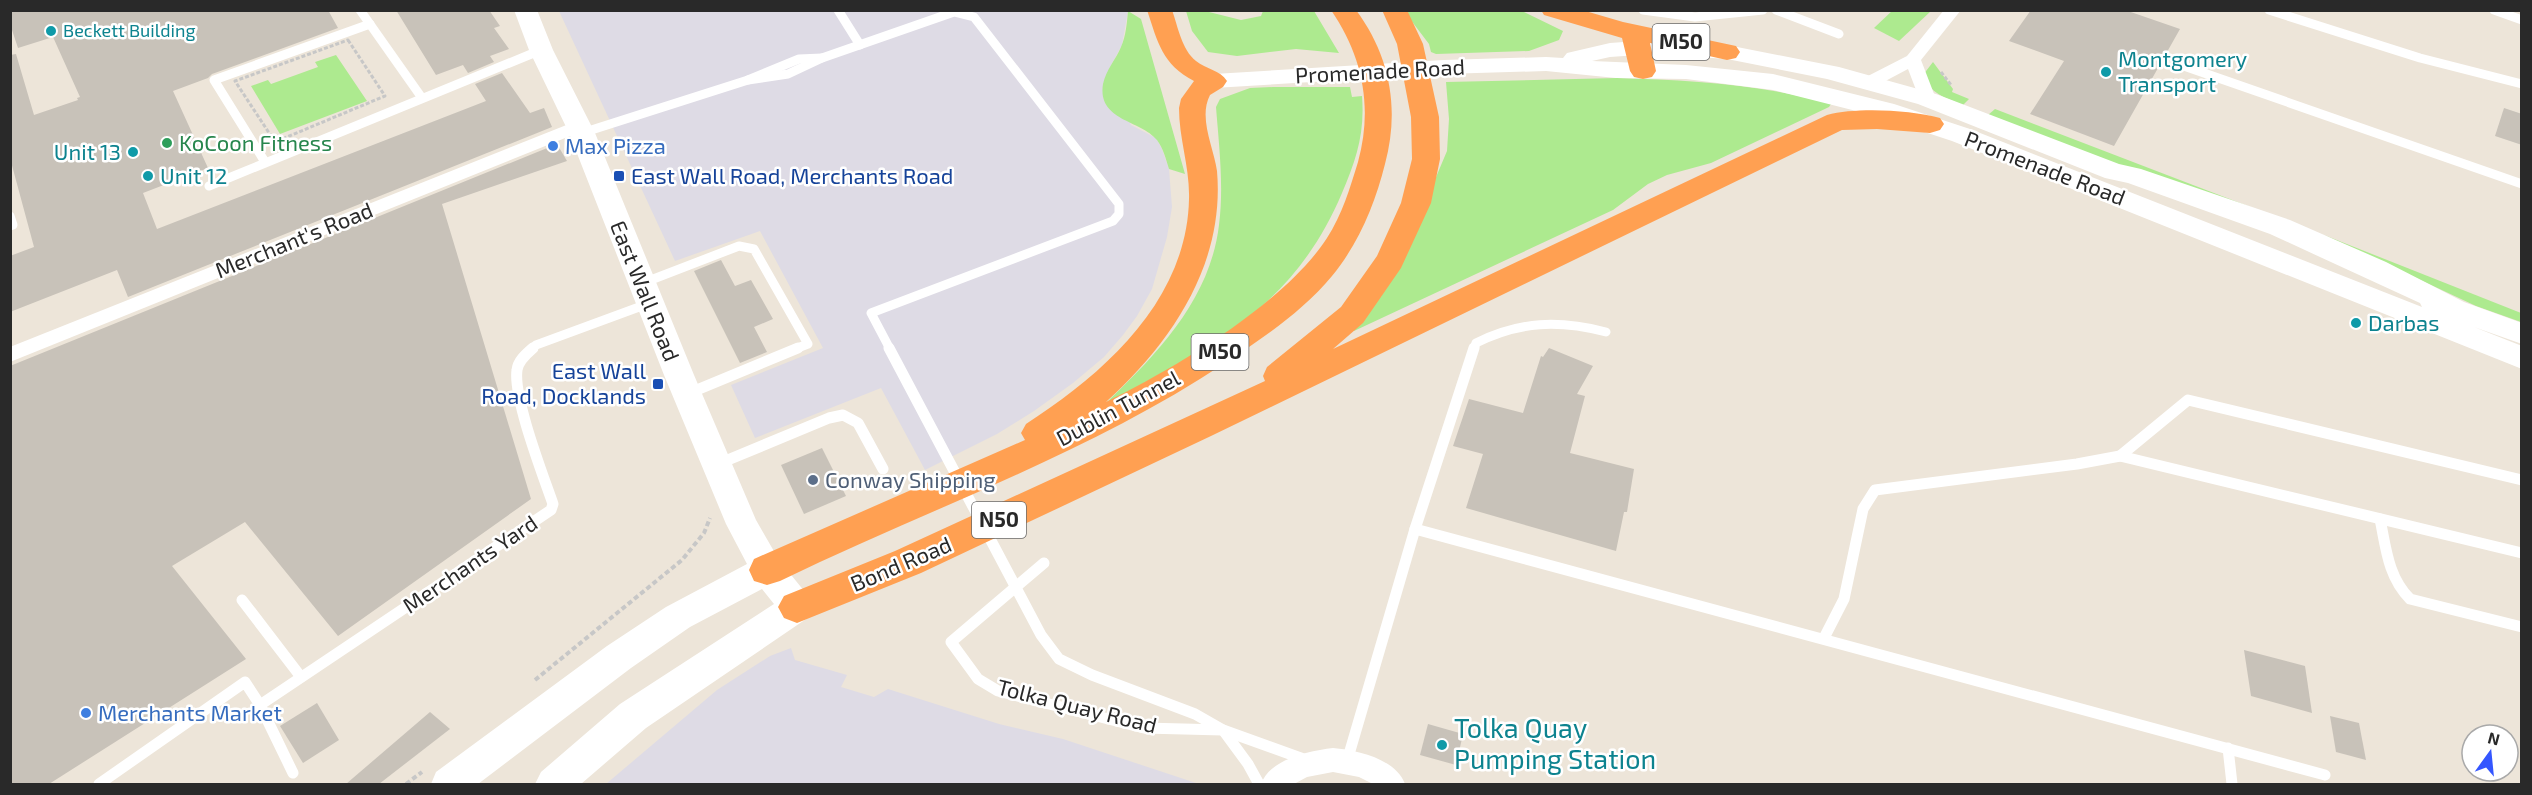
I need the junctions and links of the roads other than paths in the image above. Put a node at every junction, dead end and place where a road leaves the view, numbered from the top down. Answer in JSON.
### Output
{"nodes":[{"id":1,"x":360,"y":10,"type":"edge"},
{"id":2,"x":525,"y":10,"type":"edge"},
{"id":3,"x":838,"y":10,"type":"edge"},
{"id":4,"x":1159,"y":10,"type":"edge"},
{"id":5,"x":1343,"y":10,"type":"edge"},
{"id":6,"x":1394,"y":10,"type":"edge"},
{"id":7,"x":1553,"y":10,"type":"edge"},
{"id":8,"x":1763,"y":10,"type":"edge"},
{"id":9,"x":1776,"y":10,"type":"edge"},
{"id":10,"x":1953,"y":10,"type":"edge"},
{"id":11,"x":2269,"y":10,"type":"edge"},
{"id":12,"x":2494,"y":10,"type":"edge"},
{"id":13,"x":2522,"y":20,"type":"edge"},
{"id":14,"x":370,"y":24,"type":"junction"},
{"id":15,"x":1839,"y":34,"type":"dead end"},
{"id":16,"x":1639,"y":40,"type":"edge"},
{"id":17,"x":860,"y":45,"type":"junction"},
{"id":18,"x":541,"y":50,"type":"junction"},
{"id":19,"x":1727,"y":52,"type":"joint"},
{"id":20,"x":1912,"y":60,"type":"junction"},
{"id":21,"x":2181,"y":65,"type":"dead end"},
{"id":22,"x":1214,"y":81,"type":"junction"},
{"id":23,"x":1870,"y":82,"type":"junction"},
{"id":24,"x":2522,"y":84,"type":"edge"},
{"id":25,"x":422,"y":98,"type":"junction"},
{"id":26,"x":1928,"y":111,"type":"junction"},
{"id":27,"x":580,"y":129,"type":"junction"},
{"id":28,"x":265,"y":162,"type":"junction"},
{"id":29,"x":2522,"y":184,"type":"edge"},
{"id":30,"x":209,"y":186,"type":"dead end"},
{"id":31,"x":10,"y":216,"type":"edge"},
{"id":32,"x":10,"y":226,"type":"edge"},
{"id":33,"x":646,"y":293,"type":"junction"},
{"id":34,"x":1606,"y":332,"type":"dead end"},
{"id":35,"x":2522,"y":334,"type":"edge"},
{"id":36,"x":10,"y":356,"type":"edge"},
{"id":37,"x":2522,"y":358,"type":"edge"},
{"id":38,"x":687,"y":394,"type":"junction"},
{"id":39,"x":1199,"y":427,"type":"junction"},
{"id":40,"x":2120,"y":456,"type":"junction"},
{"id":41,"x":718,"y":465,"type":"junction"},
{"id":42,"x":883,"y":469,"type":"dead end"},
{"id":43,"x":2522,"y":480,"type":"edge"},
{"id":44,"x":934,"y":496,"type":"junction"},
{"id":45,"x":2380,"y":519,"type":"junction"},
{"id":46,"x":1415,"y":529,"type":"junction"},
{"id":47,"x":2522,"y":553,"type":"edge"},
{"id":48,"x":1044,"y":563,"type":"dead end"},
{"id":49,"x":767,"y":570,"type":"junction"},
{"id":50,"x":242,"y":600,"type":"dead end"},
{"id":51,"x":797,"y":607,"type":"junction"},
{"id":52,"x":2522,"y":627,"type":"edge"},
{"id":53,"x":1824,"y":638,"type":"junction"},
{"id":54,"x":301,"y":677,"type":"junction"},
{"id":55,"x":260,"y":705,"type":"junction"},
{"id":56,"x":1223,"y":730,"type":"junction"},
{"id":57,"x":2228,"y":748,"type":"junction"},
{"id":58,"x":1347,"y":761,"type":"junction"},
{"id":59,"x":1312,"y":762,"type":"junction"},
{"id":60,"x":293,"y":773,"type":"dead end"},
{"id":61,"x":2325,"y":775,"type":"dead end"},
{"id":62,"x":436,"y":777,"type":"edge"},
{"id":63,"x":99,"y":784,"type":"edge"},
{"id":64,"x":554,"y":784,"type":"edge"},
{"id":65,"x":1259,"y":784,"type":"edge"},
{"id":66,"x":1274,"y":784,"type":"edge"},
{"id":67,"x":1392,"y":784,"type":"edge"},
{"id":68,"x":2232,"y":784,"type":"edge"}],
"edges":[{"from":1,"to":14,"type":"lane"},
{"from":2,"to":18,"type":"street","name":"East Wall Road"},
{"from":3,"to":17,"type":"lane"},
{"from":4,"to":22,"type":"highway"},
{"from":5,"to":44,"type":"highway","name":"Dublin Tunnel","number":"M50"},
{"from":6,"to":39,"type":"highway","number":"M50"},
{"from":7,"to":16,"type":"highway","number":"M50"},
{"from":8,"to":16,"type":"lane"},
{"from":9,"to":15,"type":"lane"},
{"from":10,"to":20,"type":"street"},
{"from":11,"to":24,"type":"lane"},
{"from":12,"to":13,"type":"lane"},
{"from":14,"to":25,"type":"lane"},
{"from":14,"to":28,"type":"lane"},
{"from":16,"to":19,"type":"highway","number":"M50"},
{"from":16,"to":22,"type":"street","name":"Promenade Road"},
{"from":16,"to":26,"type":"street","name":"Promenade Road"},
{"from":17,"to":27,"type":"lane"},
{"from":17,"to":56,"type":"lane"},
{"from":18,"to":25,"type":"lane"},
{"from":18,"to":27,"type":"street","name":"East Wall Road"},
{"from":19,"to":23,"type":"street","name":"Promenade Road"},
{"from":20,"to":23,"type":"street"},
{"from":20,"to":26,"type":"street"},
{"from":21,"to":29,"type":"lane"},
{"from":22,"to":44,"type":"highway"},
{"from":23,"to":26,"type":"street","name":"Promenade Road"},
{"from":25,"to":28,"type":"lane"},
{"from":26,"to":35,"type":"street","name":"Promenade Road"},
{"from":26,"to":37,"type":"street","name":"Promenade Road"},
{"from":26,"to":39,"type":"highway"},
{"from":27,"to":33,"type":"street","name":"East Wall Road"},
{"from":27,"to":36,"type":"street","name":"Merchant's Road"},
{"from":28,"to":30,"type":"lane"},
{"from":31,"to":32,"type":"lane"},
{"from":33,"to":38,"type":"street","name":"East Wall Road"},
{"from":33,"to":38,"type":"lane"},
{"from":33,"to":54,"type":"lane","name":"Merchants Yard"},
{"from":34,"to":46,"type":"lane"},
{"from":38,"to":41,"type":"street","name":"East Wall Road"},
{"from":39,"to":51,"type":"highway","name":"Bond Road","number":"N50"},
{"from":40,"to":43,"type":"lane"},
{"from":40,"to":45,"type":"lane"},
{"from":40,"to":53,"type":"lane"},
{"from":41,"to":42,"type":"lane"},
{"from":41,"to":49,"type":"street","name":"East Wall Road"},
{"from":44,"to":49,"type":"highway"},
{"from":45,"to":47,"type":"lane"},
{"from":45,"to":52,"type":"lane"},
{"from":46,"to":53,"type":"lane"},
{"from":46,"to":58,"type":"lane"},
{"from":48,"to":56,"type":"lane","name":"Tolka Quay Road"},
{"from":49,"to":51,"type":"street","name":"East Wall Road"},
{"from":49,"to":62,"type":"street"},
{"from":50,"to":54,"type":"lane"},
{"from":51,"to":64,"type":"street"},
{"from":53,"to":57,"type":"lane"},
{"from":54,"to":55,"type":"lane","name":"Merchants Yard"},
{"from":55,"to":60,"type":"lane"},
{"from":55,"to":63,"type":"lane"},
{"from":56,"to":59,"type":"lane","name":"Tolka Quay Road"},
{"from":56,"to":65,"type":"lane"},
{"from":57,"to":61,"type":"lane"},
{"from":57,"to":68,"type":"lane"},
{"from":58,"to":59,"type":"street"},
{"from":58,"to":67,"type":"street"},
{"from":59,"to":66,"type":"street"}]}
